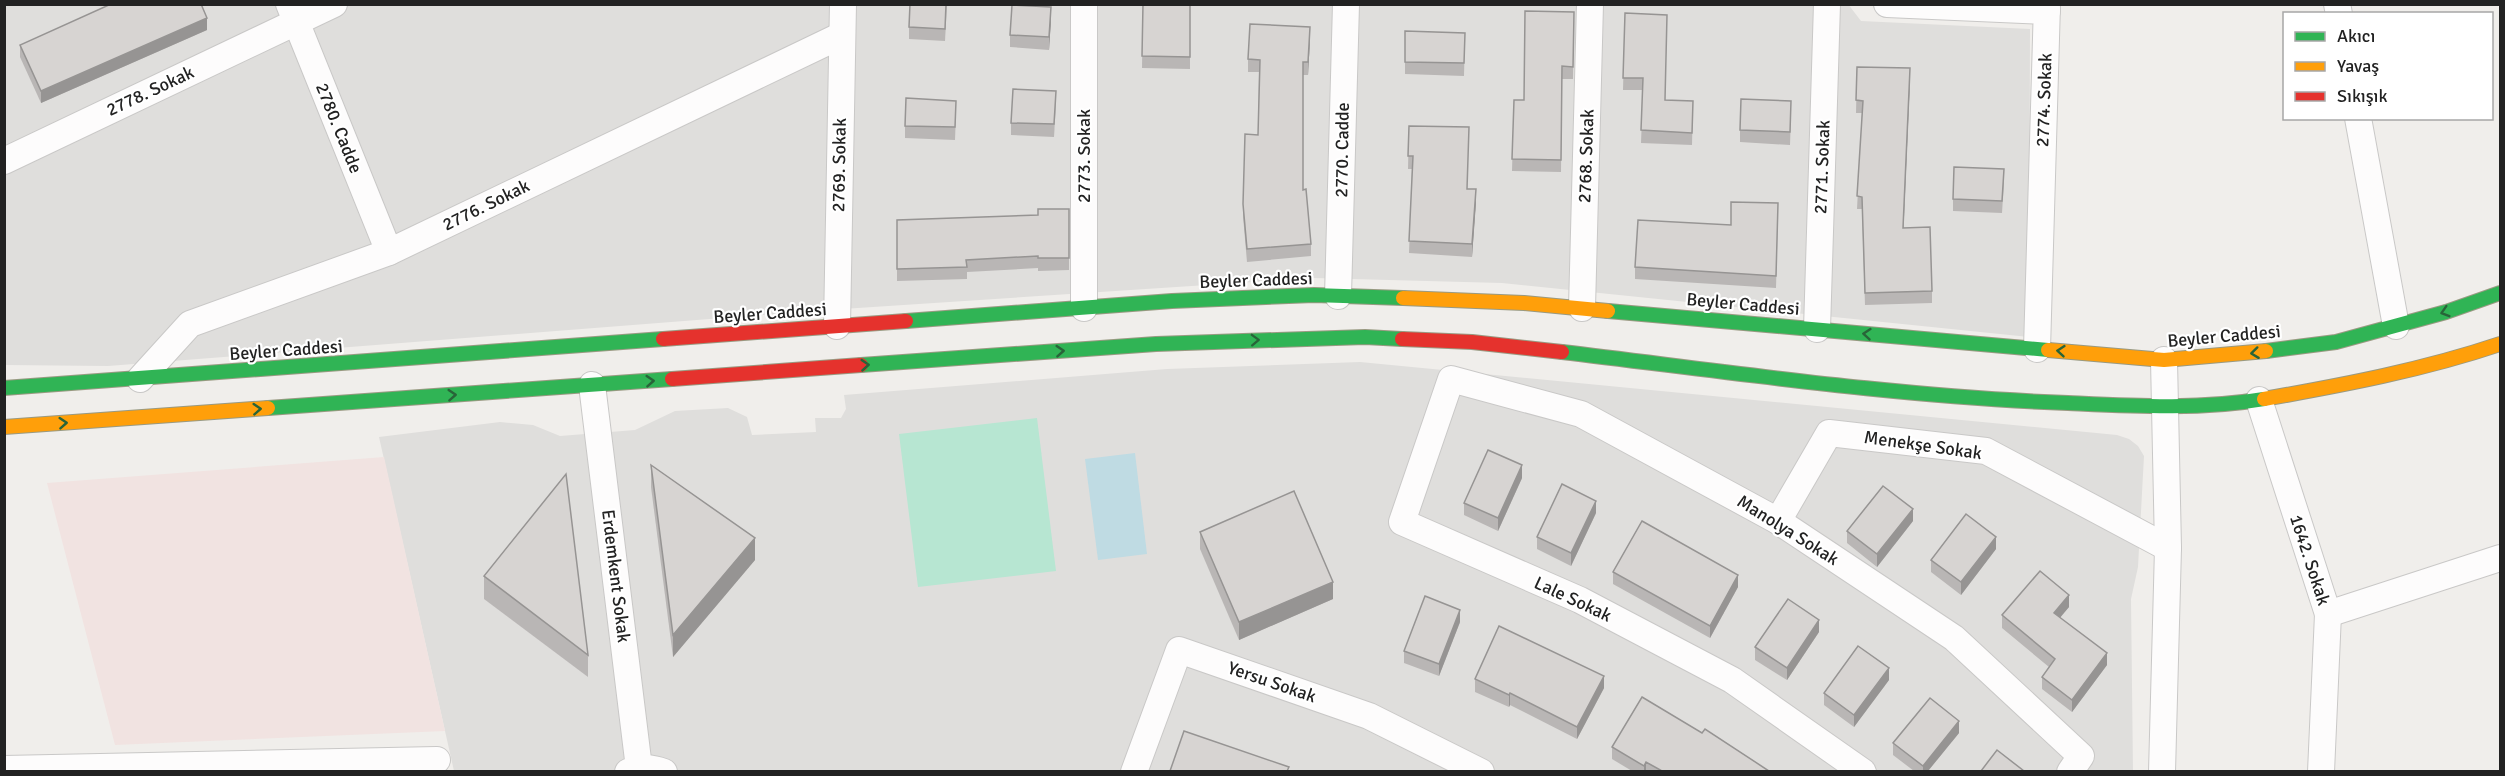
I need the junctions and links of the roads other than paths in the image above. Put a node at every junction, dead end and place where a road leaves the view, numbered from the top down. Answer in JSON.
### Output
{"nodes":[{"id":1,"x":334,"y":4,"type":"edge"},
{"id":2,"x":843,"y":4,"type":"edge"},
{"id":3,"x":1084,"y":4,"type":"edge"},
{"id":4,"x":1346,"y":4,"type":"edge"},
{"id":5,"x":1590,"y":4,"type":"edge"},
{"id":6,"x":1827,"y":4,"type":"edge"},
{"id":7,"x":1887,"y":4,"type":"edge"},
{"id":8,"x":2047,"y":8,"type":"edge"},
{"id":9,"x":293,"y":13,"type":"edge"},
{"id":10,"x":842,"y":34,"type":"junction"},
{"id":11,"x":2358,"y":120,"type":"edge"},
{"id":12,"x":4,"y":160,"type":"edge"},
{"id":13,"x":389,"y":252,"type":"junction"},
{"id":14,"x":2500,"y":292,"type":"edge"},
{"id":15,"x":1338,"y":296,"type":"junction"},
{"id":16,"x":1084,"y":308,"type":"junction"},
{"id":17,"x":1582,"y":308,"type":"junction"},
{"id":18,"x":2396,"y":326,"type":"junction"},
{"id":19,"x":1817,"y":329,"type":"junction"},
{"id":20,"x":837,"y":331,"type":"junction"},
{"id":21,"x":2500,"y":344,"type":"edge"},
{"id":22,"x":2037,"y":349,"type":"junction"},
{"id":23,"x":2164,"y":360,"type":"junction"},
{"id":24,"x":140,"y":379,"type":"junction"},
{"id":25,"x":1451,"y":379,"type":"joint"},
{"id":26,"x":591,"y":380,"type":"junction"},
{"id":27,"x":4,"y":388,"type":"edge"},
{"id":28,"x":2259,"y":400,"type":"junction"},
{"id":29,"x":2166,"y":407,"type":"junction"},
{"id":30,"x":4,"y":427,"type":"edge"},
{"id":31,"x":1778,"y":521,"type":"junction"},
{"id":32,"x":2168,"y":548,"type":"junction"},
{"id":33,"x":2500,"y":558,"type":"edge"},
{"id":34,"x":2328,"y":614,"type":"junction"},
{"id":35,"x":437,"y":760,"type":"dead end"},
{"id":36,"x":2076,"y":764,"type":"edge"},
{"id":37,"x":4,"y":769,"type":"edge"},
{"id":38,"x":634,"y":770,"type":"edge"},
{"id":39,"x":664,"y":771,"type":"edge"},
{"id":40,"x":1134,"y":771,"type":"edge"},
{"id":41,"x":1481,"y":771,"type":"edge"},
{"id":42,"x":1863,"y":771,"type":"edge"},
{"id":43,"x":2162,"y":771,"type":"edge"},
{"id":44,"x":2321,"y":771,"type":"edge"}],
"edges":[{"from":1,"to":9,"type":"street","name":"2778. Sokak"},
{"from":2,"to":10,"type":"street","name":"2769. Sokak"},
{"from":3,"to":16,"type":"street","name":"2773. Sokak"},
{"from":4,"to":15,"type":"street","name":"2770. Cadde"},
{"from":5,"to":17,"type":"street","name":"2768. Sokak"},
{"from":6,"to":19,"type":"street","name":"2771. Sokak"},
{"from":7,"to":8,"type":"street","name":"2774. Sokak"},
{"from":8,"to":22,"type":"street","name":"2774. Sokak"},
{"from":9,"to":12,"type":"street","name":"2778. Sokak"},
{"from":9,"to":13,"type":"street","name":"2780. Cadde"},
{"from":10,"to":13,"type":"street","name":"2776. Sokak"},
{"from":10,"to":20,"type":"street","name":"2769. Sokak"},
{"from":11,"to":18,"type":"street"},
{"from":13,"to":24,"type":"street","name":"2776. Sokak"},
{"from":14,"to":18,"type":"main road","name":"Beyler Caddesi","one_way":true},
{"from":15,"to":16,"type":"main road","name":"Beyler Caddesi"},
{"from":15,"to":17,"type":"main road","name":"Beyler Caddesi"},
{"from":16,"to":20,"type":"main road","name":"Beyler Caddesi"},
{"from":17,"to":19,"type":"main road","name":"Beyler Caddesi"},
{"from":18,"to":23,"type":"main road","name":"Beyler Caddesi","one_way":true},
{"from":22,"to":19,"type":"main road","name":"Beyler Caddesi","one_way":true},
{"from":20,"to":24,"type":"main road","name":"Beyler Caddesi"},
{"from":21,"to":28,"type":"main road"},
{"from":23,"to":22,"type":"main road","name":"Beyler Caddesi","one_way":true},
{"from":23,"to":29,"type":"street"},
{"from":24,"to":27,"type":"main road","name":"Beyler Caddesi"},
{"from":25,"to":31,"type":"street","name":"Manolya Sokak"},
{"from":25,"to":42,"type":"street","name":"Lale Sokak"},
{"from":26,"to":29,"type":"main road","one_way":true},
{"from":30,"to":26,"type":"main road","one_way":true},
{"from":26,"to":38,"type":"street","name":"Erdemkent Sokak"},
{"from":28,"to":29,"type":"main road"},
{"from":28,"to":34,"type":"street","name":"1642. Sokak"},
{"from":29,"to":32,"type":"street"},
{"from":31,"to":32,"type":"street","name":"Menekşe Sokak"},
{"from":31,"to":36,"type":"street","name":"Manolya Sokak"},
{"from":32,"to":43,"type":"street"},
{"from":33,"to":34,"type":"street","name":"1642. Sokak"},
{"from":34,"to":44,"type":"street"},
{"from":35,"to":37,"type":"street"},
{"from":38,"to":39,"type":"street"},
{"from":40,"to":41,"type":"street","name":"Yersu Sokak"}]}
